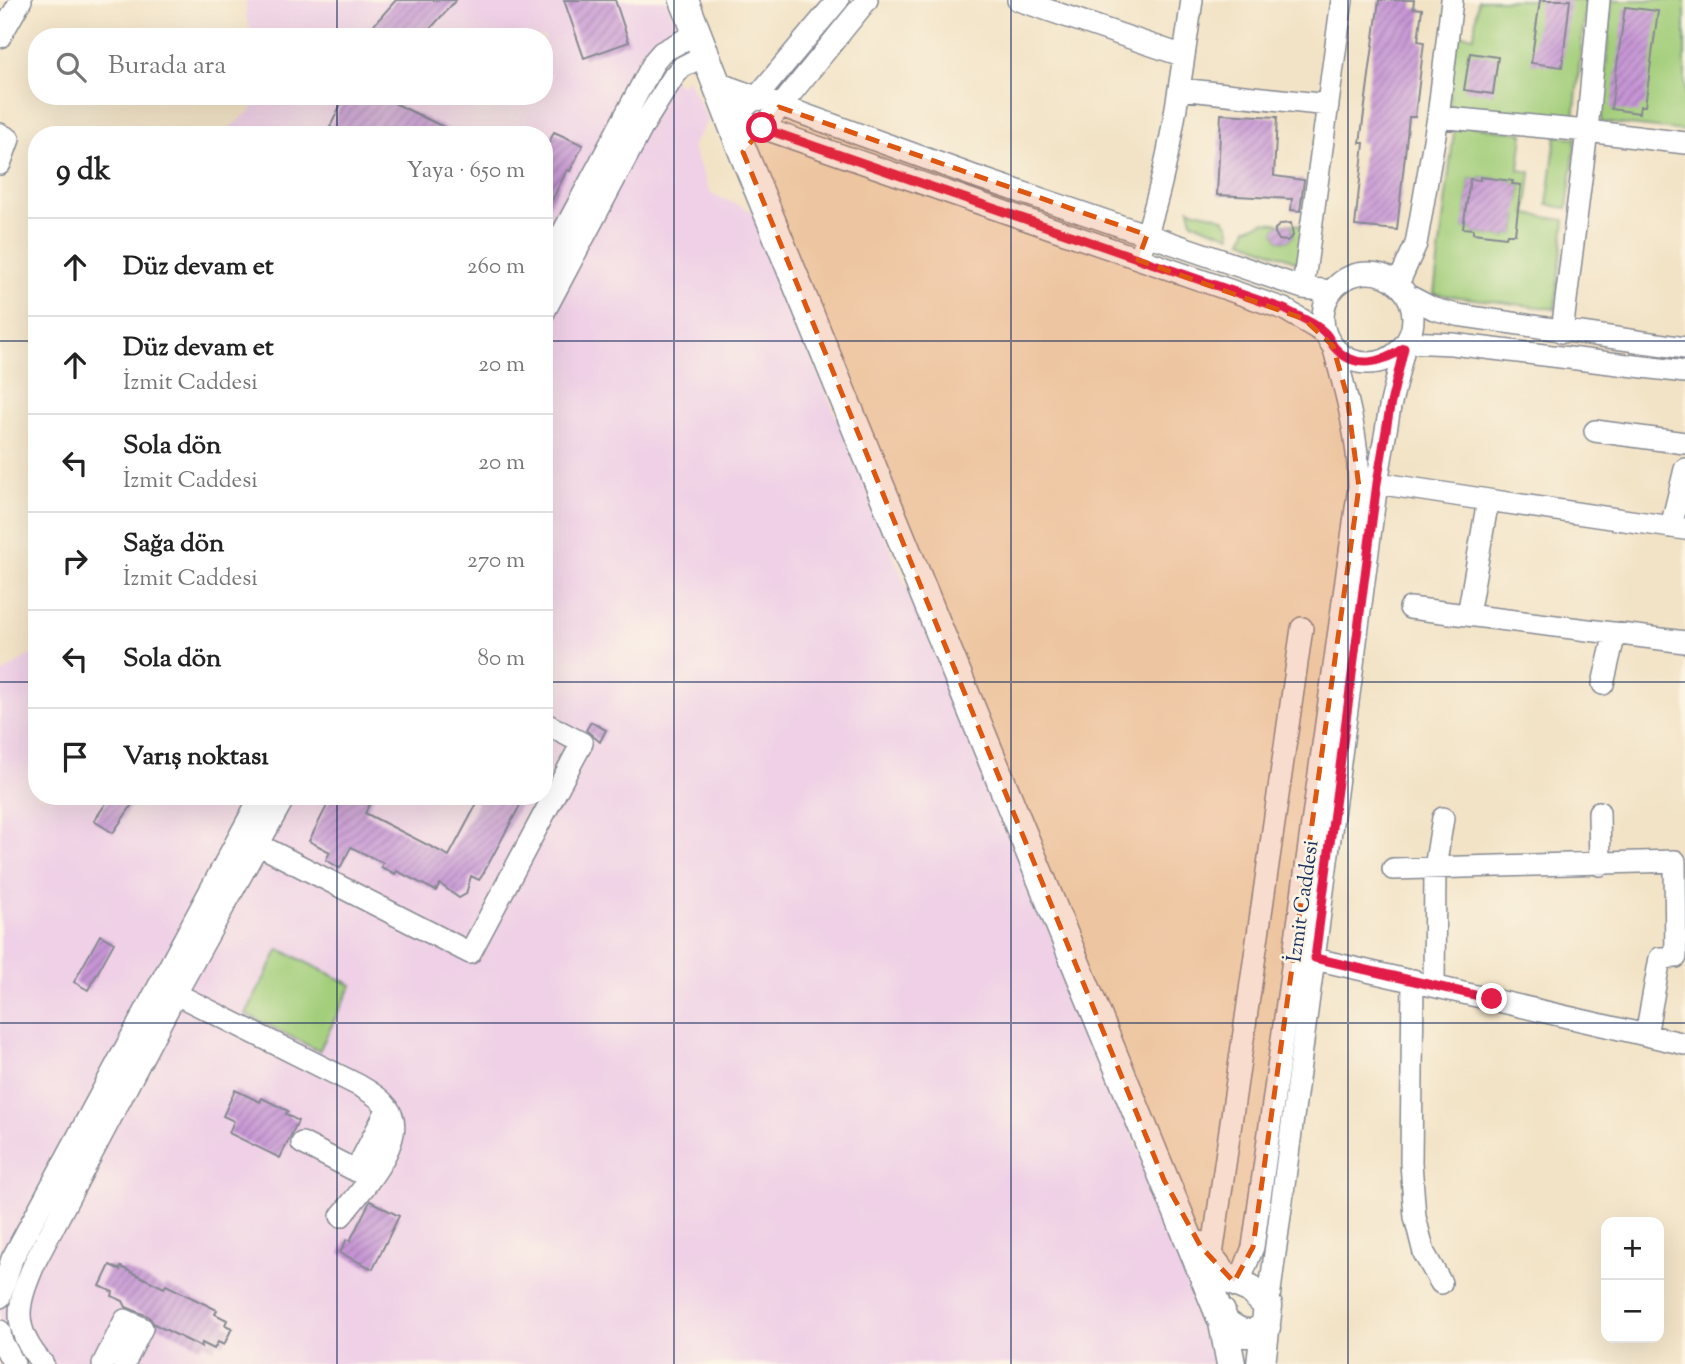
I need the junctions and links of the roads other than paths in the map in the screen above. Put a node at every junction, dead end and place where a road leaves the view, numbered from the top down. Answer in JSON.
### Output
{"nodes":[{"id":1,"x":21,"y":0,"type":"edge"},
{"id":2,"x":684,"y":0,"type":"edge"},
{"id":3,"x":838,"y":0,"type":"edge"},
{"id":4,"x":867,"y":0,"type":"edge"},
{"id":5,"x":1017,"y":0,"type":"edge"},
{"id":6,"x":1192,"y":0,"type":"edge"},
{"id":7,"x":1342,"y":0,"type":"edge"},
{"id":8,"x":1452,"y":0,"type":"edge"},
{"id":9,"x":1599,"y":0,"type":"edge"},
{"id":10,"x":0,"y":37,"type":"edge"},
{"id":11,"x":701,"y":44,"type":"junction"},
{"id":12,"x":1184,"y":56,"type":"junction"},
{"id":13,"x":715,"y":82,"type":"junction"},
{"id":14,"x":1180,"y":89,"type":"junction"},
{"id":15,"x":756,"y":99,"type":"junction"},
{"id":16,"x":1328,"y":105,"type":"junction"},
{"id":17,"x":779,"y":107,"type":"junction"},
{"id":18,"x":731,"y":117,"type":"junction"},
{"id":19,"x":1438,"y":117,"type":"junction"},
{"id":20,"x":762,"y":128,"type":"junction"},
{"id":21,"x":1587,"y":131,"type":"junction"},
{"id":22,"x":0,"y":134,"type":"edge"},
{"id":23,"x":1685,"y":144,"type":"edge"},
{"id":24,"x":743,"y":152,"type":"junction"},
{"id":25,"x":0,"y":164,"type":"edge"},
{"id":26,"x":1147,"y":235,"type":"junction"},
{"id":27,"x":553,"y":251,"type":"edge"},
{"id":28,"x":1138,"y":260,"type":"junction"},
{"id":29,"x":1303,"y":288,"type":"junction"},
{"id":30,"x":1402,"y":289,"type":"junction"},
{"id":31,"x":1332,"y":291,"type":"junction"},
{"id":32,"x":553,"y":295,"type":"edge"},
{"id":33,"x":1562,"y":332,"type":"junction"},
{"id":34,"x":1329,"y":340,"type":"junction"},
{"id":35,"x":1405,"y":345,"type":"junction"},
{"id":36,"x":1685,"y":348,"type":"edge"},
{"id":37,"x":1685,"y":372,"type":"edge"},
{"id":38,"x":1595,"y":431,"type":"dead end"},
{"id":39,"x":1685,"y":443,"type":"edge"},
{"id":40,"x":1685,"y":469,"type":"edge"},
{"id":41,"x":1377,"y":483,"type":"junction"},
{"id":42,"x":1488,"y":500,"type":"junction"},
{"id":43,"x":1678,"y":528,"type":"edge"},
{"id":44,"x":1410,"y":608,"type":"dead end"},
{"id":45,"x":1468,"y":615,"type":"junction"},
{"id":46,"x":1302,"y":628,"type":"dead end"},
{"id":47,"x":1615,"y":633,"type":"junction"},
{"id":48,"x":1685,"y":642,"type":"edge"},
{"id":49,"x":1603,"y":684,"type":"dead end"},
{"id":50,"x":553,"y":728,"type":"edge"},
{"id":51,"x":553,"y":797,"type":"edge"},
{"id":52,"x":256,"y":805,"type":"edge"},
{"id":53,"x":280,"y":805,"type":"edge"},
{"id":54,"x":549,"y":805,"type":"edge"},
{"id":55,"x":1600,"y":812,"type":"dead end"},
{"id":56,"x":1443,"y":818,"type":"dead end"},
{"id":57,"x":259,"y":845,"type":"junction"},
{"id":58,"x":1680,"y":861,"type":"edge"},
{"id":59,"x":1600,"y":865,"type":"junction"},
{"id":60,"x":1435,"y":868,"type":"junction"},
{"id":61,"x":1393,"y":869,"type":"dead end"},
{"id":62,"x":1315,"y":958,"type":"junction"},
{"id":63,"x":1413,"y":980,"type":"junction"},
{"id":64,"x":1434,"y":985,"type":"junction"},
{"id":65,"x":176,"y":995,"type":"junction"},
{"id":66,"x":1646,"y":1035,"type":"junction"},
{"id":67,"x":1685,"y":1044,"type":"edge"},
{"id":68,"x":302,"y":1143,"type":"dead end"},
{"id":69,"x":363,"y":1174,"type":"junction"},
{"id":70,"x":1164,"y":1180,"type":"junction"},
{"id":71,"x":341,"y":1216,"type":"dead end"},
{"id":72,"x":1211,"y":1262,"type":"junction"},
{"id":73,"x":1234,"y":1282,"type":"junction"},
{"id":74,"x":1441,"y":1283,"type":"dead end"},
{"id":75,"x":0,"y":1297,"type":"edge"},
{"id":76,"x":1267,"y":1317,"type":"junction"},
{"id":77,"x":1222,"y":1320,"type":"junction"},
{"id":78,"x":0,"y":1331,"type":"edge"},
{"id":79,"x":14,"y":1364,"type":"edge"},
{"id":80,"x":43,"y":1364,"type":"edge"},
{"id":81,"x":1231,"y":1364,"type":"edge"},
{"id":82,"x":1261,"y":1364,"type":"edge"}],
"edges":[{"from":1,"to":10,"type":"street"},
{"from":2,"to":11,"type":"main road"},
{"from":3,"to":15,"type":"street"},
{"from":4,"to":17,"type":"street"},
{"from":5,"to":12,"type":"street"},
{"from":6,"to":12,"type":"street"},
{"from":7,"to":16,"type":"street"},
{"from":8,"to":19,"type":"street"},
{"from":9,"to":21,"type":"street"},
{"from":11,"to":13,"type":"main road"},
{"from":11,"to":27,"type":"street"},
{"from":11,"to":32,"type":"street"},
{"from":12,"to":14,"type":"street"},
{"from":13,"to":15,"type":"street"},
{"from":13,"to":18,"type":"main road"},
{"from":14,"to":16,"type":"street"},
{"from":14,"to":26,"type":"street"},
{"from":15,"to":17,"type":"street"},
{"from":15,"to":18,"type":"street"},
{"from":16,"to":29,"type":"street"},
{"from":17,"to":20,"type":"street"},
{"from":17,"to":26,"type":"street"},
{"from":18,"to":20,"type":"street"},
{"from":18,"to":24,"type":"main road"},
{"from":19,"to":21,"type":"street"},
{"from":19,"to":30,"type":"street"},
{"from":20,"to":24,"type":"street"},
{"from":20,"to":28,"type":"street"},
{"from":21,"to":23,"type":"street"},
{"from":21,"to":33,"type":"street"},
{"from":22,"to":25,"type":"street"},
{"from":24,"to":70,"type":"main road"},
{"from":26,"to":28,"type":"street"},
{"from":26,"to":29,"type":"street"},
{"from":28,"to":34,"type":"street"},
{"from":29,"to":31,"type":"street"},
{"from":30,"to":31,"type":"street"},
{"from":30,"to":33,"type":"street"},
{"from":30,"to":35,"type":"street","name":"İzmit Caddesi"},
{"from":31,"to":34,"type":"street","name":"İzmit Caddesi"},
{"from":33,"to":36,"type":"street"},
{"from":34,"to":35,"type":"street"},
{"from":34,"to":73,"type":"street","name":"İzmit Caddesi"},
{"from":35,"to":37,"type":"street"},
{"from":35,"to":41,"type":"street","name":"İzmit Caddesi"},
{"from":38,"to":39,"type":"street"},
{"from":40,"to":43,"type":"street"},
{"from":41,"to":42,"type":"street"},
{"from":41,"to":62,"type":"street","name":"İzmit Caddesi"},
{"from":42,"to":43,"type":"street"},
{"from":42,"to":45,"type":"street"},
{"from":44,"to":45,"type":"street"},
{"from":45,"to":47,"type":"street"},
{"from":46,"to":72,"type":"street"},
{"from":47,"to":48,"type":"street"},
{"from":47,"to":49,"type":"street"},
{"from":50,"to":51,"type":"street"},
{"from":52,"to":75,"type":"street"},
{"from":53,"to":57,"type":"street"},
{"from":54,"to":57,"type":"street"},
{"from":55,"to":59,"type":"street"},
{"from":56,"to":60,"type":"street"},
{"from":57,"to":65,"type":"street"},
{"from":58,"to":59,"type":"street"},
{"from":58,"to":66,"type":"street"},
{"from":59,"to":60,"type":"street"},
{"from":60,"to":61,"type":"street"},
{"from":60,"to":64,"type":"street"},
{"from":62,"to":63,"type":"street"},
{"from":62,"to":76,"type":"street","name":"İzmit Caddesi"},
{"from":63,"to":64,"type":"street"},
{"from":63,"to":74,"type":"street"},
{"from":64,"to":66,"type":"street"},
{"from":65,"to":69,"type":"street"},
{"from":65,"to":80,"type":"street"},
{"from":66,"to":67,"type":"street"},
{"from":68,"to":69,"type":"street"},
{"from":69,"to":71,"type":"street"},
{"from":70,"to":72,"type":"main road"},
{"from":70,"to":77,"type":"main road"},
{"from":72,"to":73,"type":"main road"},
{"from":73,"to":76,"type":"main road"},
{"from":73,"to":77,"type":"main road","name":"İzmit Caddesi"},
{"from":76,"to":77,"type":"main road"},
{"from":76,"to":82,"type":"main road","name":"İzmit Caddesi"},
{"from":77,"to":81,"type":"main road","name":"İzmit Caddesi"},
{"from":78,"to":79,"type":"street"}]}
